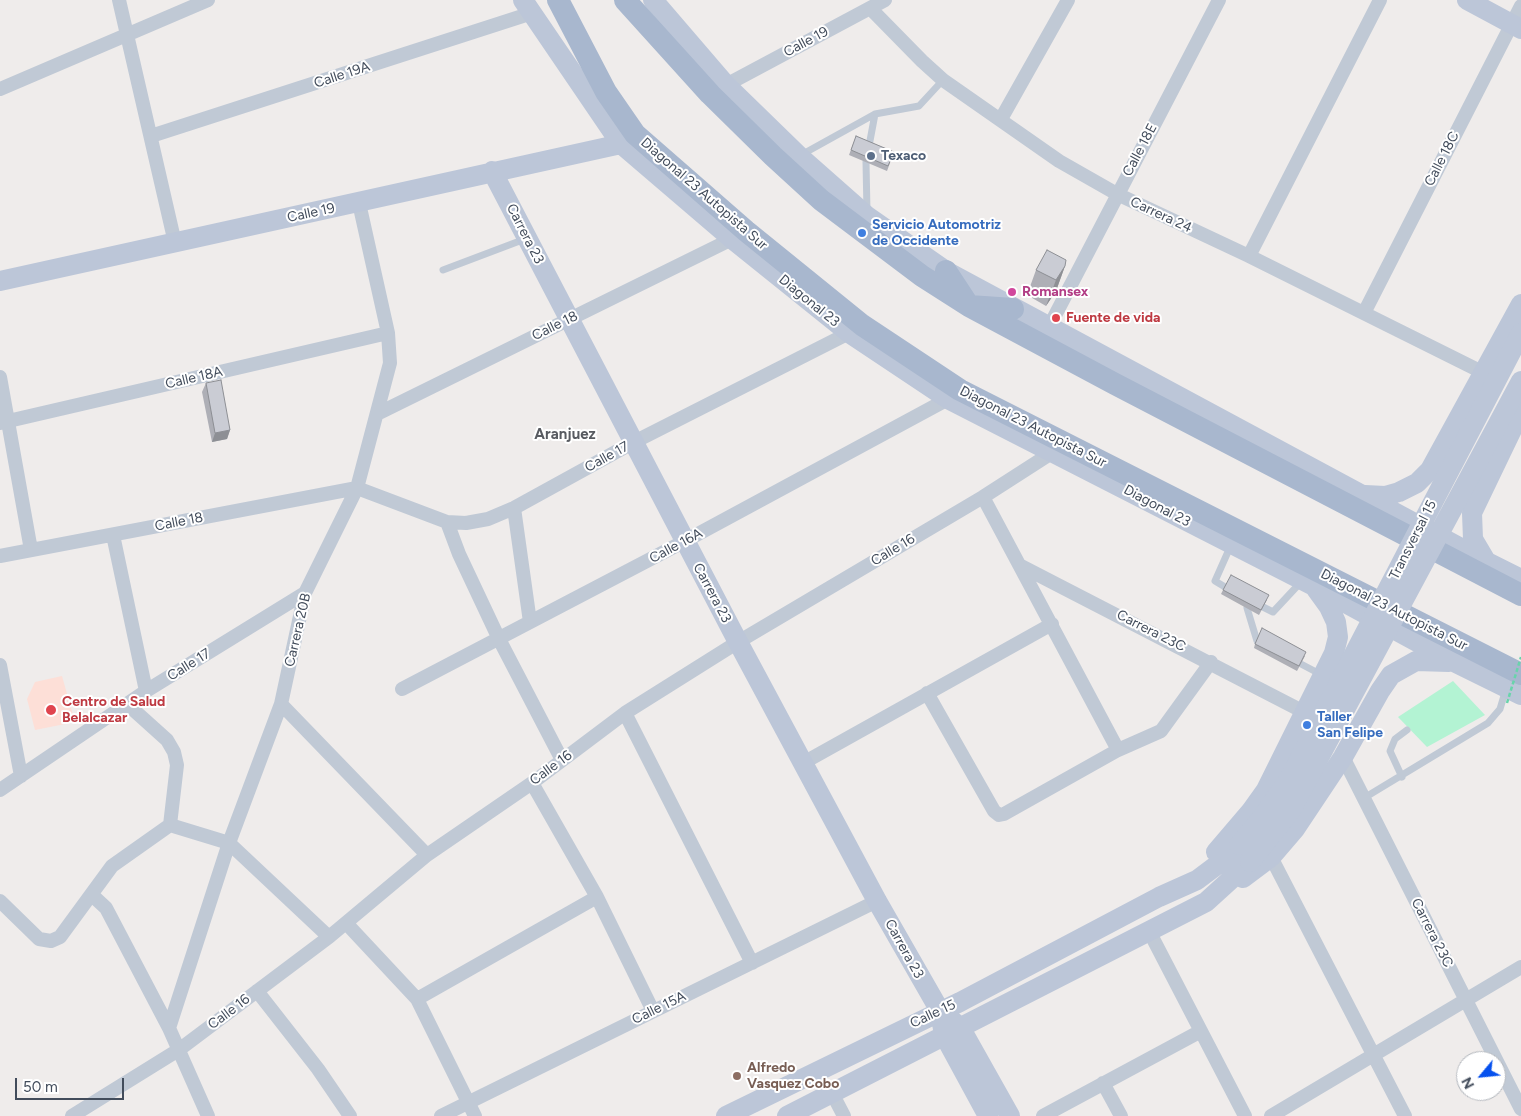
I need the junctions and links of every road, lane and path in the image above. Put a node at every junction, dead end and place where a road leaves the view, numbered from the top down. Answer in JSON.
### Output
{"nodes":[{"id":1,"x":119,"y":0,"type":"edge"},
{"id":2,"x":208,"y":0,"type":"edge"},
{"id":3,"x":558,"y":0,"type":"edge"},
{"id":4,"x":625,"y":0,"type":"edge"},
{"id":5,"x":653,"y":0,"type":"edge"},
{"id":6,"x":885,"y":0,"type":"edge"},
{"id":7,"x":1068,"y":0,"type":"edge"},
{"id":8,"x":1219,"y":0,"type":"edge"},
{"id":9,"x":1380,"y":0,"type":"edge"},
{"id":10,"x":1467,"y":0,"type":"edge"},
{"id":11,"x":1521,"y":6,"type":"edge"},
{"id":12,"x":527,"y":7,"type":"edge"},
{"id":13,"x":870,"y":8,"type":"junction"},
{"id":14,"x":1516,"y":27,"type":"edge"},
{"id":15,"x":128,"y":34,"type":"junction"},
{"id":16,"x":943,"y":80,"type":"junction"},
{"id":17,"x":0,"y":89,"type":"edge"},
{"id":18,"x":718,"y":89,"type":"junction"},
{"id":19,"x":875,"y":114,"type":"junction"},
{"id":20,"x":1001,"y":119,"type":"junction"},
{"id":21,"x":151,"y":136,"type":"junction"},
{"id":22,"x":628,"y":139,"type":"junction"},
{"id":23,"x":869,"y":146,"type":"edge"},
{"id":24,"x":799,"y":156,"type":"junction"},
{"id":25,"x":866,"y":162,"type":"edge"},
{"id":26,"x":492,"y":171,"type":"junction"},
{"id":27,"x":1117,"y":194,"type":"junction"},
{"id":28,"x":358,"y":203,"type":"junction"},
{"id":29,"x":867,"y":216,"type":"junction"},
{"id":30,"x":527,"y":238,"type":"junction"},
{"id":31,"x":732,"y":239,"type":"junction"},
{"id":32,"x":174,"y":243,"type":"junction"},
{"id":33,"x":1250,"y":256,"type":"junction"},
{"id":34,"x":443,"y":270,"type":"dead end"},
{"id":35,"x":946,"y":271,"type":"junction"},
{"id":36,"x":0,"y":281,"type":"edge"},
{"id":37,"x":1521,"y":304,"type":"edge"},
{"id":38,"x":969,"y":306,"type":"junction"},
{"id":39,"x":1013,"y":308,"type":"junction"},
{"id":40,"x":1364,"y":313,"type":"junction"},
{"id":41,"x":570,"y":319,"type":"junction"},
{"id":42,"x":1049,"y":327,"type":"junction"},
{"id":43,"x":388,"y":333,"type":"junction"},
{"id":44,"x":1521,"y":333,"type":"edge"},
{"id":45,"x":849,"y":334,"type":"junction"},
{"id":46,"x":1484,"y":373,"type":"junction"},
{"id":47,"x":0,"y":377,"type":"edge"},
{"id":48,"x":1521,"y":381,"type":"edge"},
{"id":49,"x":948,"y":399,"type":"junction"},
{"id":50,"x":1521,"y":411,"type":"edge"},
{"id":51,"x":379,"y":413,"type":"junction"},
{"id":52,"x":4,"y":422,"type":"edge"},
{"id":53,"x":634,"y":442,"type":"junction"},
{"id":54,"x":1054,"y":452,"type":"junction"},
{"id":55,"x":357,"y":488,"type":"junction"},
{"id":56,"x":1363,"y":495,"type":"junction"},
{"id":57,"x":983,"y":497,"type":"junction"},
{"id":58,"x":514,"y":508,"type":"junction"},
{"id":59,"x":447,"y":522,"type":"junction"},
{"id":60,"x":113,"y":535,"type":"junction"},
{"id":61,"x":685,"y":541,"type":"junction"},
{"id":62,"x":1231,"y":544,"type":"junction"},
{"id":63,"x":32,"y":550,"type":"junction"},
{"id":64,"x":0,"y":556,"type":"edge"},
{"id":65,"x":1487,"y":562,"type":"junction"},
{"id":66,"x":1021,"y":566,"type":"junction"},
{"id":67,"x":1521,"y":579,"type":"edge"},
{"id":68,"x":1308,"y":584,"type":"junction"},
{"id":69,"x":1226,"y":587,"type":"edge"},
{"id":70,"x":305,"y":593,"type":"junction"},
{"id":71,"x":1521,"y":595,"type":"edge"},
{"id":72,"x":1263,"y":607,"type":"edge"},
{"id":73,"x":1248,"y":608,"type":"edge"},
{"id":74,"x":530,"y":622,"type":"junction"},
{"id":75,"x":1052,"y":624,"type":"junction"},
{"id":76,"x":499,"y":638,"type":"junction"},
{"id":77,"x":1257,"y":641,"type":"edge"},
{"id":78,"x":738,"y":642,"type":"junction"},
{"id":79,"x":1521,"y":657,"type":"edge"},
{"id":80,"x":1211,"y":662,"type":"junction"},
{"id":81,"x":1454,"y":662,"type":"junction"},
{"id":82,"x":1300,"y":664,"type":"edge"},
{"id":83,"x":0,"y":665,"type":"edge"},
{"id":84,"x":1324,"y":676,"type":"junction"},
{"id":85,"x":402,"y":689,"type":"dead end"},
{"id":86,"x":1514,"y":690,"type":"edge"},
{"id":87,"x":146,"y":691,"type":"junction"},
{"id":88,"x":927,"y":693,"type":"junction"},
{"id":89,"x":127,"y":704,"type":"junction"},
{"id":90,"x":281,"y":704,"type":"junction"},
{"id":91,"x":1306,"y":712,"type":"junction"},
{"id":92,"x":625,"y":713,"type":"junction"},
{"id":93,"x":1407,"y":730,"type":"dead end"},
{"id":94,"x":1118,"y":750,"type":"junction"},
{"id":95,"x":1343,"y":757,"type":"junction"},
{"id":96,"x":562,"y":760,"type":"junction"},
{"id":97,"x":803,"y":763,"type":"junction"},
{"id":98,"x":21,"y":776,"type":"junction"},
{"id":99,"x":1402,"y":777,"type":"junction"},
{"id":100,"x":532,"y":782,"type":"junction"},
{"id":101,"x":0,"y":790,"type":"edge"},
{"id":102,"x":1364,"y":798,"type":"junction"},
{"id":103,"x":170,"y":825,"type":"junction"},
{"id":104,"x":229,"y":843,"type":"junction"},
{"id":105,"x":427,"y":855,"type":"junction"},
{"id":106,"x":1271,"y":857,"type":"junction"},
{"id":107,"x":92,"y":896,"type":"junction"},
{"id":108,"x":1159,"y":896,"type":"junction"},
{"id":109,"x":597,"y":897,"type":"junction"},
{"id":110,"x":0,"y":901,"type":"edge"},
{"id":111,"x":877,"y":901,"type":"junction"},
{"id":112,"x":1206,"y":902,"type":"junction"},
{"id":113,"x":1138,"y":908,"type":"joint"},
{"id":114,"x":346,"y":923,"type":"junction"},
{"id":115,"x":1149,"y":931,"type":"junction"},
{"id":116,"x":329,"y":937,"type":"junction"},
{"id":117,"x":752,"y":963,"type":"junction"},
{"id":118,"x":1521,"y":967,"type":"edge"},
{"id":119,"x":257,"y":990,"type":"junction"},
{"id":120,"x":417,"y":999,"type":"junction"},
{"id":121,"x":1466,"y":1000,"type":"junction"},
{"id":122,"x":653,"y":1011,"type":"junction"},
{"id":123,"x":940,"y":1011,"type":"junction"},
{"id":124,"x":169,"y":1028,"type":"junction"},
{"id":125,"x":952,"y":1031,"type":"junction"},
{"id":126,"x":1201,"y":1031,"type":"junction"},
{"id":127,"x":180,"y":1048,"type":"junction"},
{"id":128,"x":1374,"y":1055,"type":"junction"},
{"id":129,"x":1103,"y":1083,"type":"junction"},
{"id":130,"x":1517,"y":1090,"type":"edge"},
{"id":131,"x":832,"y":1093,"type":"junction"},
{"id":132,"x":469,"y":1102,"type":"junction"},
{"id":133,"x":1521,"y":1109,"type":"edge"},
{"id":134,"x":72,"y":1116,"type":"edge"},
{"id":135,"x":208,"y":1116,"type":"edge"},
{"id":136,"x":350,"y":1116,"type":"edge"},
{"id":137,"x":441,"y":1116,"type":"edge"},
{"id":138,"x":475,"y":1116,"type":"edge"},
{"id":139,"x":726,"y":1116,"type":"edge"},
{"id":140,"x":787,"y":1116,"type":"edge"},
{"id":141,"x":844,"y":1116,"type":"edge"},
{"id":142,"x":988,"y":1116,"type":"edge"},
{"id":143,"x":1010,"y":1116,"type":"edge"},
{"id":144,"x":1043,"y":1116,"type":"edge"},
{"id":145,"x":1121,"y":1116,"type":"edge"},
{"id":146,"x":1245,"y":1116,"type":"edge"},
{"id":147,"x":1271,"y":1116,"type":"edge"},
{"id":148,"x":1405,"y":1116,"type":"edge"}],
"edges":[{"from":1,"to":15,"type":"street"},
{"from":2,"to":15,"type":"street"},
{"from":3,"to":22,"type":"main road","name":"Diagonal 23 Autopista Sur"},
{"from":4,"to":18,"type":"main road"},
{"from":5,"to":18,"type":"street"},
{"from":6,"to":13,"type":"street","name":"Calle 19"},
{"from":7,"to":20,"type":"street"},
{"from":8,"to":27,"type":"street","name":"Calle 18E"},
{"from":9,"to":33,"type":"street"},
{"from":10,"to":14,"type":"street"},
{"from":11,"to":14,"type":"street","name":"Calle 18C"},
{"from":12,"to":21,"type":"street","name":"Calle 19A"},
{"from":12,"to":22,"type":"street"},
{"from":13,"to":16,"type":"street","name":"Carrera 24"},
{"from":13,"to":18,"type":"street","name":"Calle 19"},
{"from":14,"to":40,"type":"street","name":"Calle 18C"},
{"from":15,"to":17,"type":"street"},
{"from":15,"to":21,"type":"street"},
{"from":16,"to":19,"type":"lane"},
{"from":16,"to":20,"type":"street","name":"Carrera 24"},
{"from":18,"to":24,"type":"street"},
{"from":18,"to":38,"type":"main road"},
{"from":19,"to":23,"type":"lane"},
{"from":19,"to":24,"type":"lane"},
{"from":20,"to":27,"type":"street","name":"Carrera 24"},
{"from":21,"to":32,"type":"street"},
{"from":22,"to":26,"type":"street","name":"Calle 19"},
{"from":22,"to":31,"type":"street","name":"Diagonal 23"},
{"from":22,"to":86,"type":"main road","name":"Diagonal 23 Autopista Sur"},
{"from":24,"to":29,"type":"street"},
{"from":25,"to":29,"type":"lane"},
{"from":26,"to":28,"type":"street","name":"Calle 19"},
{"from":26,"to":30,"type":"street","name":"Carrera 23"},
{"from":27,"to":33,"type":"street","name":"Carrera 24"},
{"from":27,"to":42,"type":"street","name":"Calle 18E"},
{"from":28,"to":32,"type":"street","name":"Calle 19"},
{"from":28,"to":43,"type":"street","name":"Carrera 20B"},
{"from":29,"to":35,"type":"street"},
{"from":30,"to":34,"type":"lane"},
{"from":30,"to":41,"type":"street","name":"Carrera 23"},
{"from":31,"to":41,"type":"street","name":"Calle 18"},
{"from":31,"to":45,"type":"street","name":"Diagonal 23"},
{"from":32,"to":36,"type":"street","name":"Calle 19"},
{"from":33,"to":40,"type":"street","name":"Carrera 24"},
{"from":35,"to":38,"type":"main road"},
{"from":35,"to":39,"type":"street"},
{"from":37,"to":46,"type":"street"},
{"from":38,"to":39,"type":"main road"},
{"from":38,"to":71,"type":"main road"},
{"from":39,"to":42,"type":"street"},
{"from":40,"to":46,"type":"street","name":"Carrera 24"},
{"from":41,"to":51,"type":"street","name":"Calle 18"},
{"from":41,"to":53,"type":"street","name":"Carrera 23"},
{"from":42,"to":56,"type":"street"},
{"from":43,"to":51,"type":"street","name":"Carrera 20B"},
{"from":43,"to":52,"type":"street","name":"Calle 18A"},
{"from":44,"to":108,"type":"street","name":"Transversal 15","bridge":true},
{"from":45,"to":49,"type":"street","name":"Diagonal 23"},
{"from":45,"to":53,"type":"street","name":"Calle 17"},
{"from":46,"to":56,"type":"street"},
{"from":47,"to":52,"type":"street"},
{"from":48,"to":112,"type":"street","name":"Transversal 15","bridge":true},
{"from":49,"to":54,"type":"street","name":"Diagonal 23"},
{"from":49,"to":61,"type":"street","name":"Calle 16A"},
{"from":50,"to":65,"type":"street"},
{"from":51,"to":55,"type":"street","name":"Carrera 20B"},
{"from":52,"to":63,"type":"street"},
{"from":53,"to":58,"type":"street","name":"Calle 17"},
{"from":53,"to":61,"type":"street","name":"Carrera 23"},
{"from":54,"to":57,"type":"street","name":"Calle 16"},
{"from":54,"to":62,"type":"street","name":"Diagonal 23"},
{"from":55,"to":59,"type":"street","name":"Calle 17"},
{"from":55,"to":60,"type":"street","name":"Calle 18"},
{"from":55,"to":70,"type":"street","name":"Carrera 20B"},
{"from":56,"to":65,"type":"street"},
{"from":57,"to":66,"type":"street"},
{"from":57,"to":78,"type":"street","name":"Calle 16"},
{"from":58,"to":59,"type":"street","name":"Calle 17"},
{"from":58,"to":74,"type":"street"},
{"from":59,"to":76,"type":"street"},
{"from":60,"to":63,"type":"street","name":"Calle 18"},
{"from":60,"to":87,"type":"street"},
{"from":61,"to":74,"type":"street","name":"Calle 16A"},
{"from":61,"to":78,"type":"street","name":"Carrera 23"},
{"from":62,"to":68,"type":"street","name":"Diagonal 23"},
{"from":62,"to":69,"type":"lane"},
{"from":63,"to":64,"type":"street","name":"Calle 18"},
{"from":65,"to":67,"type":"street"},
{"from":66,"to":75,"type":"street"},
{"from":66,"to":80,"type":"street","name":"Carrera 23C"},
{"from":68,"to":72,"type":"lane"},
{"from":68,"to":81,"type":"street","name":"Diagonal 23"},
{"from":68,"to":84,"type":"street"},
{"from":70,"to":87,"type":"street","name":"Calle 17"},
{"from":70,"to":90,"type":"street","name":"Carrera 20B"},
{"from":73,"to":77,"type":"lane"},
{"from":74,"to":76,"type":"street","name":"Calle 16A"},
{"from":75,"to":88,"type":"street"},
{"from":75,"to":94,"type":"street"},
{"from":76,"to":85,"type":"street","name":"Calle 16A"},
{"from":76,"to":96,"type":"street"},
{"from":78,"to":92,"type":"street","name":"Calle 16"},
{"from":78,"to":97,"type":"street","name":"Carrera 23"},
{"from":79,"to":86,"type":"path","bridge":true},
{"from":80,"to":91,"type":"street","name":"Carrera 23C"},
{"from":80,"to":94,"type":"street"},
{"from":81,"to":86,"type":"street","name":"Diagonal 23"},
{"from":81,"to":95,"type":"street"},
{"from":82,"to":84,"type":"lane"},
{"from":83,"to":98,"type":"street"},
{"from":84,"to":91,"type":"street"},
{"from":86,"to":99,"type":"lane"},
{"from":87,"to":89,"type":"street","name":"Calle 17"},
{"from":88,"to":94,"type":"street"},
{"from":88,"to":97,"type":"street"},
{"from":89,"to":98,"type":"street","name":"Calle 17"},
{"from":89,"to":103,"type":"street"},
{"from":90,"to":104,"type":"street","name":"Carrera 20B"},
{"from":90,"to":105,"type":"street"},
{"from":91,"to":108,"type":"street"},
{"from":92,"to":96,"type":"street","name":"Calle 16"},
{"from":92,"to":117,"type":"street"},
{"from":93,"to":99,"type":"lane"},
{"from":95,"to":102,"type":"street","name":"Carrera 23C"},
{"from":95,"to":106,"type":"street"},
{"from":96,"to":100,"type":"street","name":"Calle 16"},
{"from":97,"to":111,"type":"street","name":"Carrera 23"},
{"from":98,"to":101,"type":"street","name":"Calle 17"},
{"from":99,"to":102,"type":"lane"},
{"from":100,"to":105,"type":"street","name":"Calle 16"},
{"from":100,"to":109,"type":"street"},
{"from":102,"to":121,"type":"street","name":"Carrera 23C"},
{"from":103,"to":104,"type":"street"},
{"from":103,"to":107,"type":"street"},
{"from":104,"to":116,"type":"street"},
{"from":104,"to":124,"type":"street","name":"Carrera 20B"},
{"from":105,"to":114,"type":"street","name":"Calle 16"},
{"from":106,"to":112,"type":"street"},
{"from":106,"to":128,"type":"street"},
{"from":107,"to":110,"type":"street"},
{"from":107,"to":124,"type":"street"},
{"from":108,"to":113,"type":"street","name":"Transversal 15"},
{"from":109,"to":120,"type":"street"},
{"from":109,"to":122,"type":"street"},
{"from":111,"to":117,"type":"street","name":"Calle 15A"},
{"from":111,"to":123,"type":"street","name":"Carrera 23"},
{"from":112,"to":115,"type":"street","name":"Transversal 15"},
{"from":113,"to":123,"type":"street","name":"Calle 15"},
{"from":114,"to":116,"type":"street","name":"Calle 16"},
{"from":114,"to":120,"type":"street"},
{"from":115,"to":125,"type":"street","name":"Calle 15"},
{"from":115,"to":126,"type":"street"},
{"from":116,"to":119,"type":"street","name":"Calle 16"},
{"from":117,"to":122,"type":"street","name":"Calle 15A"},
{"from":118,"to":121,"type":"street"},
{"from":119,"to":127,"type":"street","name":"Calle 16"},
{"from":119,"to":136,"type":"street"},
{"from":120,"to":132,"type":"street"},
{"from":121,"to":128,"type":"street"},
{"from":121,"to":130,"type":"street","name":"Carrera 23C"},
{"from":122,"to":132,"type":"street","name":"Calle 15A"},
{"from":123,"to":125,"type":"street","name":"Carrera 23"},
{"from":123,"to":139,"type":"street","name":"Calle 15"},
{"from":124,"to":127,"type":"street"},
{"from":125,"to":131,"type":"street","name":"Calle 15"},
{"from":125,"to":142,"type":"street","name":"Carrera 23"},
{"from":125,"to":143,"type":"street","name":"Carrera 23"},
{"from":126,"to":129,"type":"street"},
{"from":126,"to":146,"type":"street"},
{"from":127,"to":134,"type":"street","name":"Calle 16"},
{"from":127,"to":135,"type":"street"},
{"from":128,"to":147,"type":"street"},
{"from":128,"to":148,"type":"street"},
{"from":129,"to":144,"type":"street"},
{"from":129,"to":145,"type":"street"},
{"from":130,"to":133,"type":"street","name":"Carrera 23C"},
{"from":131,"to":140,"type":"street","name":"Calle 15"},
{"from":131,"to":141,"type":"street"},
{"from":132,"to":137,"type":"street","name":"Calle 15A"},
{"from":132,"to":138,"type":"street"}]}
